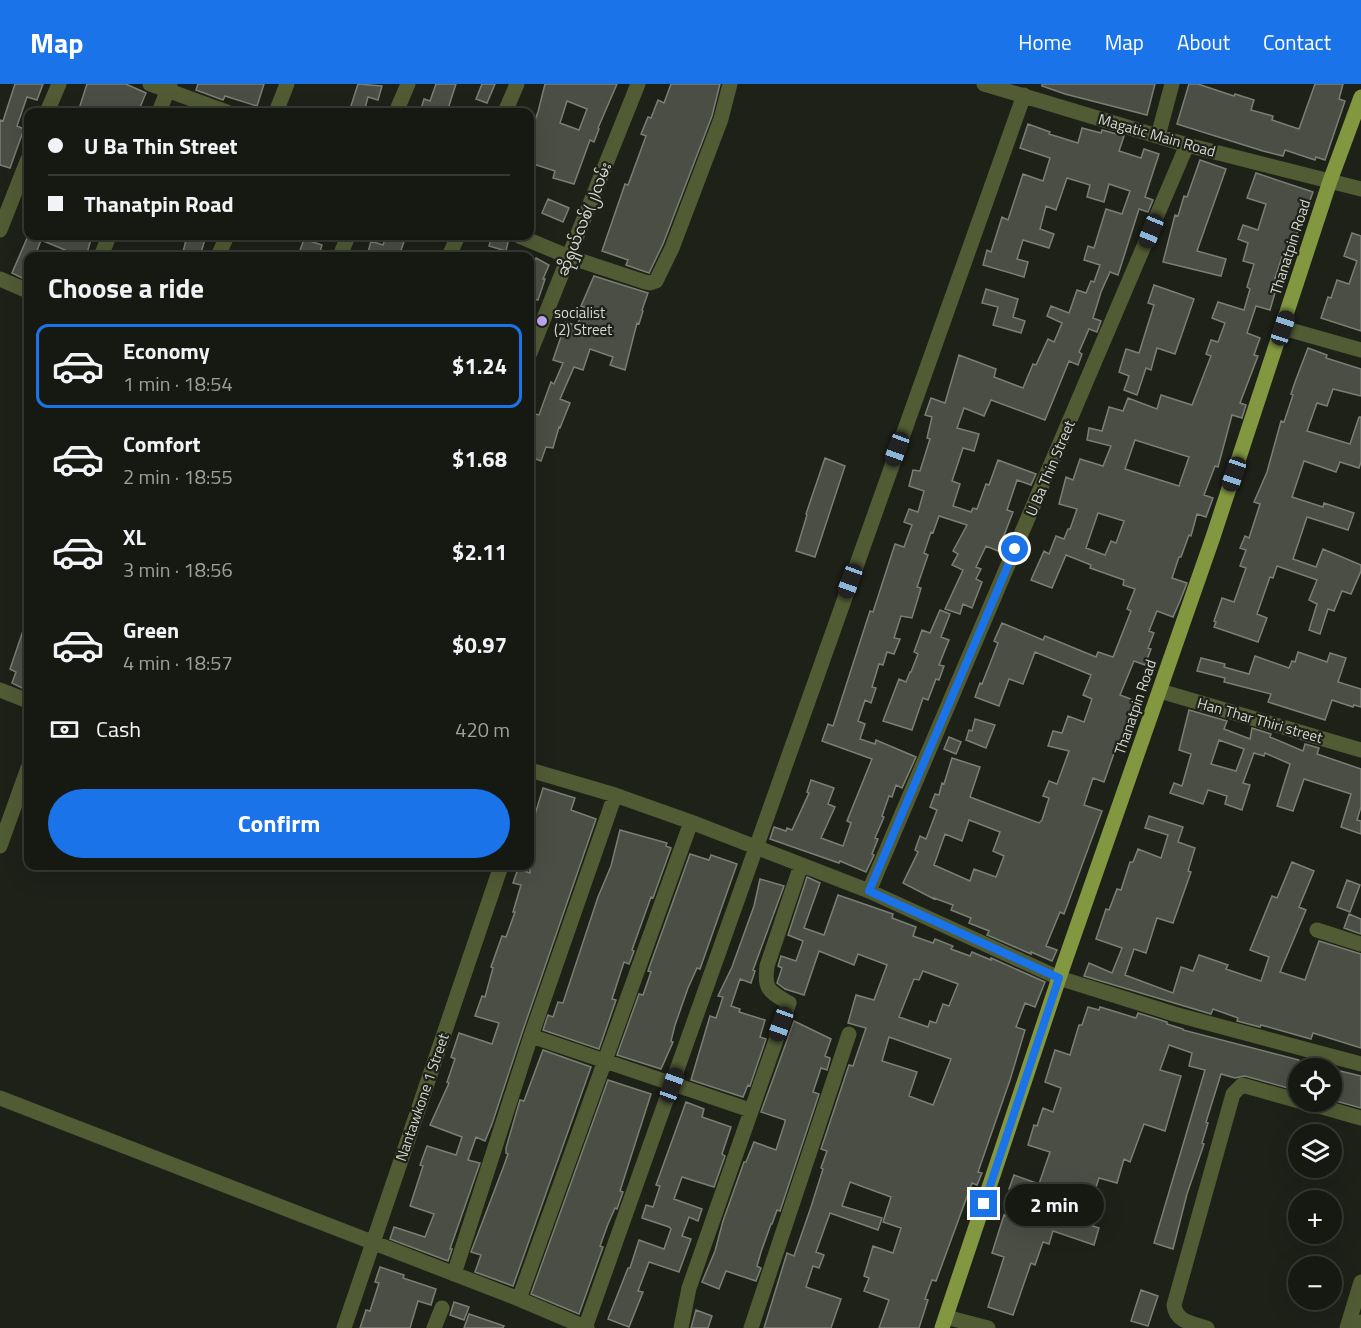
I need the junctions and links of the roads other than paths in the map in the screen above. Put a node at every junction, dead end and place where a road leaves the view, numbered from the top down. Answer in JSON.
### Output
{"nodes":[{"id":1,"x":59,"y":84,"type":"edge"},
{"id":2,"x":150,"y":84,"type":"edge"},
{"id":3,"x":287,"y":84,"type":"edge"},
{"id":4,"x":408,"y":84,"type":"edge"},
{"id":5,"x":516,"y":84,"type":"edge"},
{"id":6,"x":638,"y":84,"type":"edge"},
{"id":7,"x":730,"y":84,"type":"edge"},
{"id":8,"x":984,"y":84,"type":"edge"},
{"id":9,"x":1172,"y":84,"type":"edge"},
{"id":10,"x":169,"y":87,"type":"edge"},
{"id":11,"x":1024,"y":95,"type":"junction"},
{"id":12,"x":1361,"y":97,"type":"edge"},
{"id":13,"x":49,"y":108,"type":"edge"},
{"id":14,"x":161,"y":108,"type":"edge"},
{"id":15,"x":218,"y":108,"type":"edge"},
{"id":16,"x":278,"y":108,"type":"edge"},
{"id":17,"x":398,"y":108,"type":"edge"},
{"id":18,"x":507,"y":108,"type":"edge"},
{"id":19,"x":1158,"y":136,"type":"junction"},
{"id":20,"x":1187,"y":145,"type":"junction"},
{"id":21,"x":24,"y":169,"type":"edge"},
{"id":22,"x":1330,"y":181,"type":"junction"},
{"id":23,"x":1361,"y":189,"type":"edge"},
{"id":24,"x":0,"y":230,"type":"edge"},
{"id":25,"x":529,"y":240,"type":"edge"},
{"id":26,"x":569,"y":257,"type":"junction"},
{"id":27,"x":0,"y":279,"type":"edge"},
{"id":28,"x":24,"y":289,"type":"edge"},
{"id":29,"x":1283,"y":328,"type":"junction"},
{"id":30,"x":534,"y":343,"type":"edge"},
{"id":31,"x":1361,"y":350,"type":"edge"},
{"id":32,"x":0,"y":690,"type":"edge"},
{"id":33,"x":1160,"y":691,"type":"junction"},
{"id":34,"x":24,"y":699,"type":"edge"},
{"id":35,"x":1361,"y":750,"type":"edge"},
{"id":36,"x":534,"y":775,"type":"edge"},
{"id":37,"x":24,"y":779,"type":"edge"},
{"id":38,"x":615,"y":795,"type":"junction"},
{"id":39,"x":690,"y":822,"type":"junction"},
{"id":40,"x":0,"y":846,"type":"edge"},
{"id":41,"x":755,"y":847,"type":"junction"},
{"id":42,"x":801,"y":865,"type":"junction"},
{"id":43,"x":500,"y":870,"type":"edge"},
{"id":44,"x":869,"y":891,"type":"junction"},
{"id":45,"x":1317,"y":930,"type":"dead end"},
{"id":46,"x":1361,"y":944,"type":"edge"},
{"id":47,"x":1059,"y":978,"type":"junction"},
{"id":48,"x":849,"y":1034,"type":"dead end"},
{"id":49,"x":531,"y":1036,"type":"junction"},
{"id":50,"x":604,"y":1061,"type":"junction"},
{"id":51,"x":1361,"y":1064,"type":"edge"},
{"id":52,"x":672,"y":1085,"type":"junction"},
{"id":53,"x":0,"y":1098,"type":"edge"},
{"id":54,"x":1288,"y":1098,"type":"edge"},
{"id":55,"x":750,"y":1110,"type":"junction"},
{"id":56,"x":1339,"y":1112,"type":"edge"},
{"id":57,"x":1361,"y":1118,"type":"edge"},
{"id":58,"x":372,"y":1242,"type":"junction"},
{"id":59,"x":454,"y":1274,"type":"junction"},
{"id":60,"x":1361,"y":1282,"type":"edge"},
{"id":61,"x":519,"y":1299,"type":"junction"},
{"id":62,"x":442,"y":1308,"type":"dead end"},
{"id":63,"x":944,"y":1322,"type":"edge"},
{"id":64,"x":1361,"y":1322,"type":"edge"},
{"id":65,"x":344,"y":1328,"type":"edge"},
{"id":66,"x":434,"y":1328,"type":"edge"},
{"id":67,"x":586,"y":1328,"type":"edge"},
{"id":68,"x":681,"y":1328,"type":"edge"},
{"id":69,"x":751,"y":1328,"type":"edge"},
{"id":70,"x":988,"y":1328,"type":"edge"},
{"id":71,"x":1207,"y":1328,"type":"edge"},
{"id":72,"x":1347,"y":1328,"type":"edge"},
{"id":73,"x":1359,"y":1328,"type":"edge"}],
"edges":[{"from":1,"to":13,"type":"street"},
{"from":2,"to":10,"type":"street"},
{"from":3,"to":16,"type":"street"},
{"from":4,"to":17,"type":"street"},
{"from":5,"to":18,"type":"street"},
{"from":6,"to":26,"type":"street","name":"ဆိုရှယ်လစ်(၂)လမ်း"},
{"from":7,"to":26,"type":"street"},
{"from":8,"to":11,"type":"street","name":"Magatic Main Road"},
{"from":9,"to":19,"type":"street"},
{"from":10,"to":14,"type":"street"},
{"from":10,"to":15,"type":"street"},
{"from":11,"to":19,"type":"street","name":"Magatic Main Road"},
{"from":11,"to":41,"type":"street"},
{"from":12,"to":22,"type":"main road","name":"Thanatpin Road"},
{"from":19,"to":20,"type":"street","name":"Magatic Main Road"},
{"from":20,"to":22,"type":"street","name":"Magatic Main Road"},
{"from":20,"to":44,"type":"street","name":"U Ba Thin Street"},
{"from":21,"to":24,"type":"street"},
{"from":22,"to":23,"type":"street","name":"Magatic Main Road"},
{"from":22,"to":29,"type":"main road","name":"Thanatpin Road"},
{"from":25,"to":26,"type":"street"},
{"from":26,"to":30,"type":"street","name":"ဆိုရှယ်လစ်(၂)လမ်း"},
{"from":27,"to":28,"type":"street"},
{"from":29,"to":31,"type":"street"},
{"from":29,"to":33,"type":"main road","name":"Thanatpin Road"},
{"from":32,"to":34,"type":"street"},
{"from":33,"to":35,"type":"street","name":"Han Thar Thiri street"},
{"from":33,"to":47,"type":"main road","name":"Thanatpin Road"},
{"from":36,"to":38,"type":"street"},
{"from":37,"to":40,"type":"street"},
{"from":38,"to":39,"type":"street"},
{"from":38,"to":49,"type":"street"},
{"from":39,"to":41,"type":"street"},
{"from":39,"to":50,"type":"street"},
{"from":41,"to":42,"type":"street"},
{"from":41,"to":52,"type":"street"},
{"from":42,"to":44,"type":"street"},
{"from":42,"to":55,"type":"street"},
{"from":43,"to":58,"type":"street","name":"Nantawkone 1 Street"},
{"from":44,"to":47,"type":"street"},
{"from":45,"to":46,"type":"street"},
{"from":47,"to":51,"type":"street"},
{"from":47,"to":63,"type":"main road","name":"Thanatpin Road"},
{"from":48,"to":69,"type":"street"},
{"from":49,"to":50,"type":"street"},
{"from":49,"to":59,"type":"street"},
{"from":50,"to":52,"type":"street"},
{"from":50,"to":61,"type":"street"},
{"from":52,"to":55,"type":"street"},
{"from":52,"to":67,"type":"street"},
{"from":53,"to":58,"type":"street"},
{"from":54,"to":71,"type":"street"},
{"from":55,"to":68,"type":"street"},
{"from":56,"to":57,"type":"street"},
{"from":58,"to":59,"type":"street"},
{"from":58,"to":65,"type":"street","name":"Nantawkone 1 Street"},
{"from":59,"to":61,"type":"street"},
{"from":60,"to":72,"type":"street"},
{"from":61,"to":67,"type":"street"},
{"from":62,"to":66,"type":"street"},
{"from":63,"to":70,"type":"street"},
{"from":64,"to":73,"type":"street"}]}
